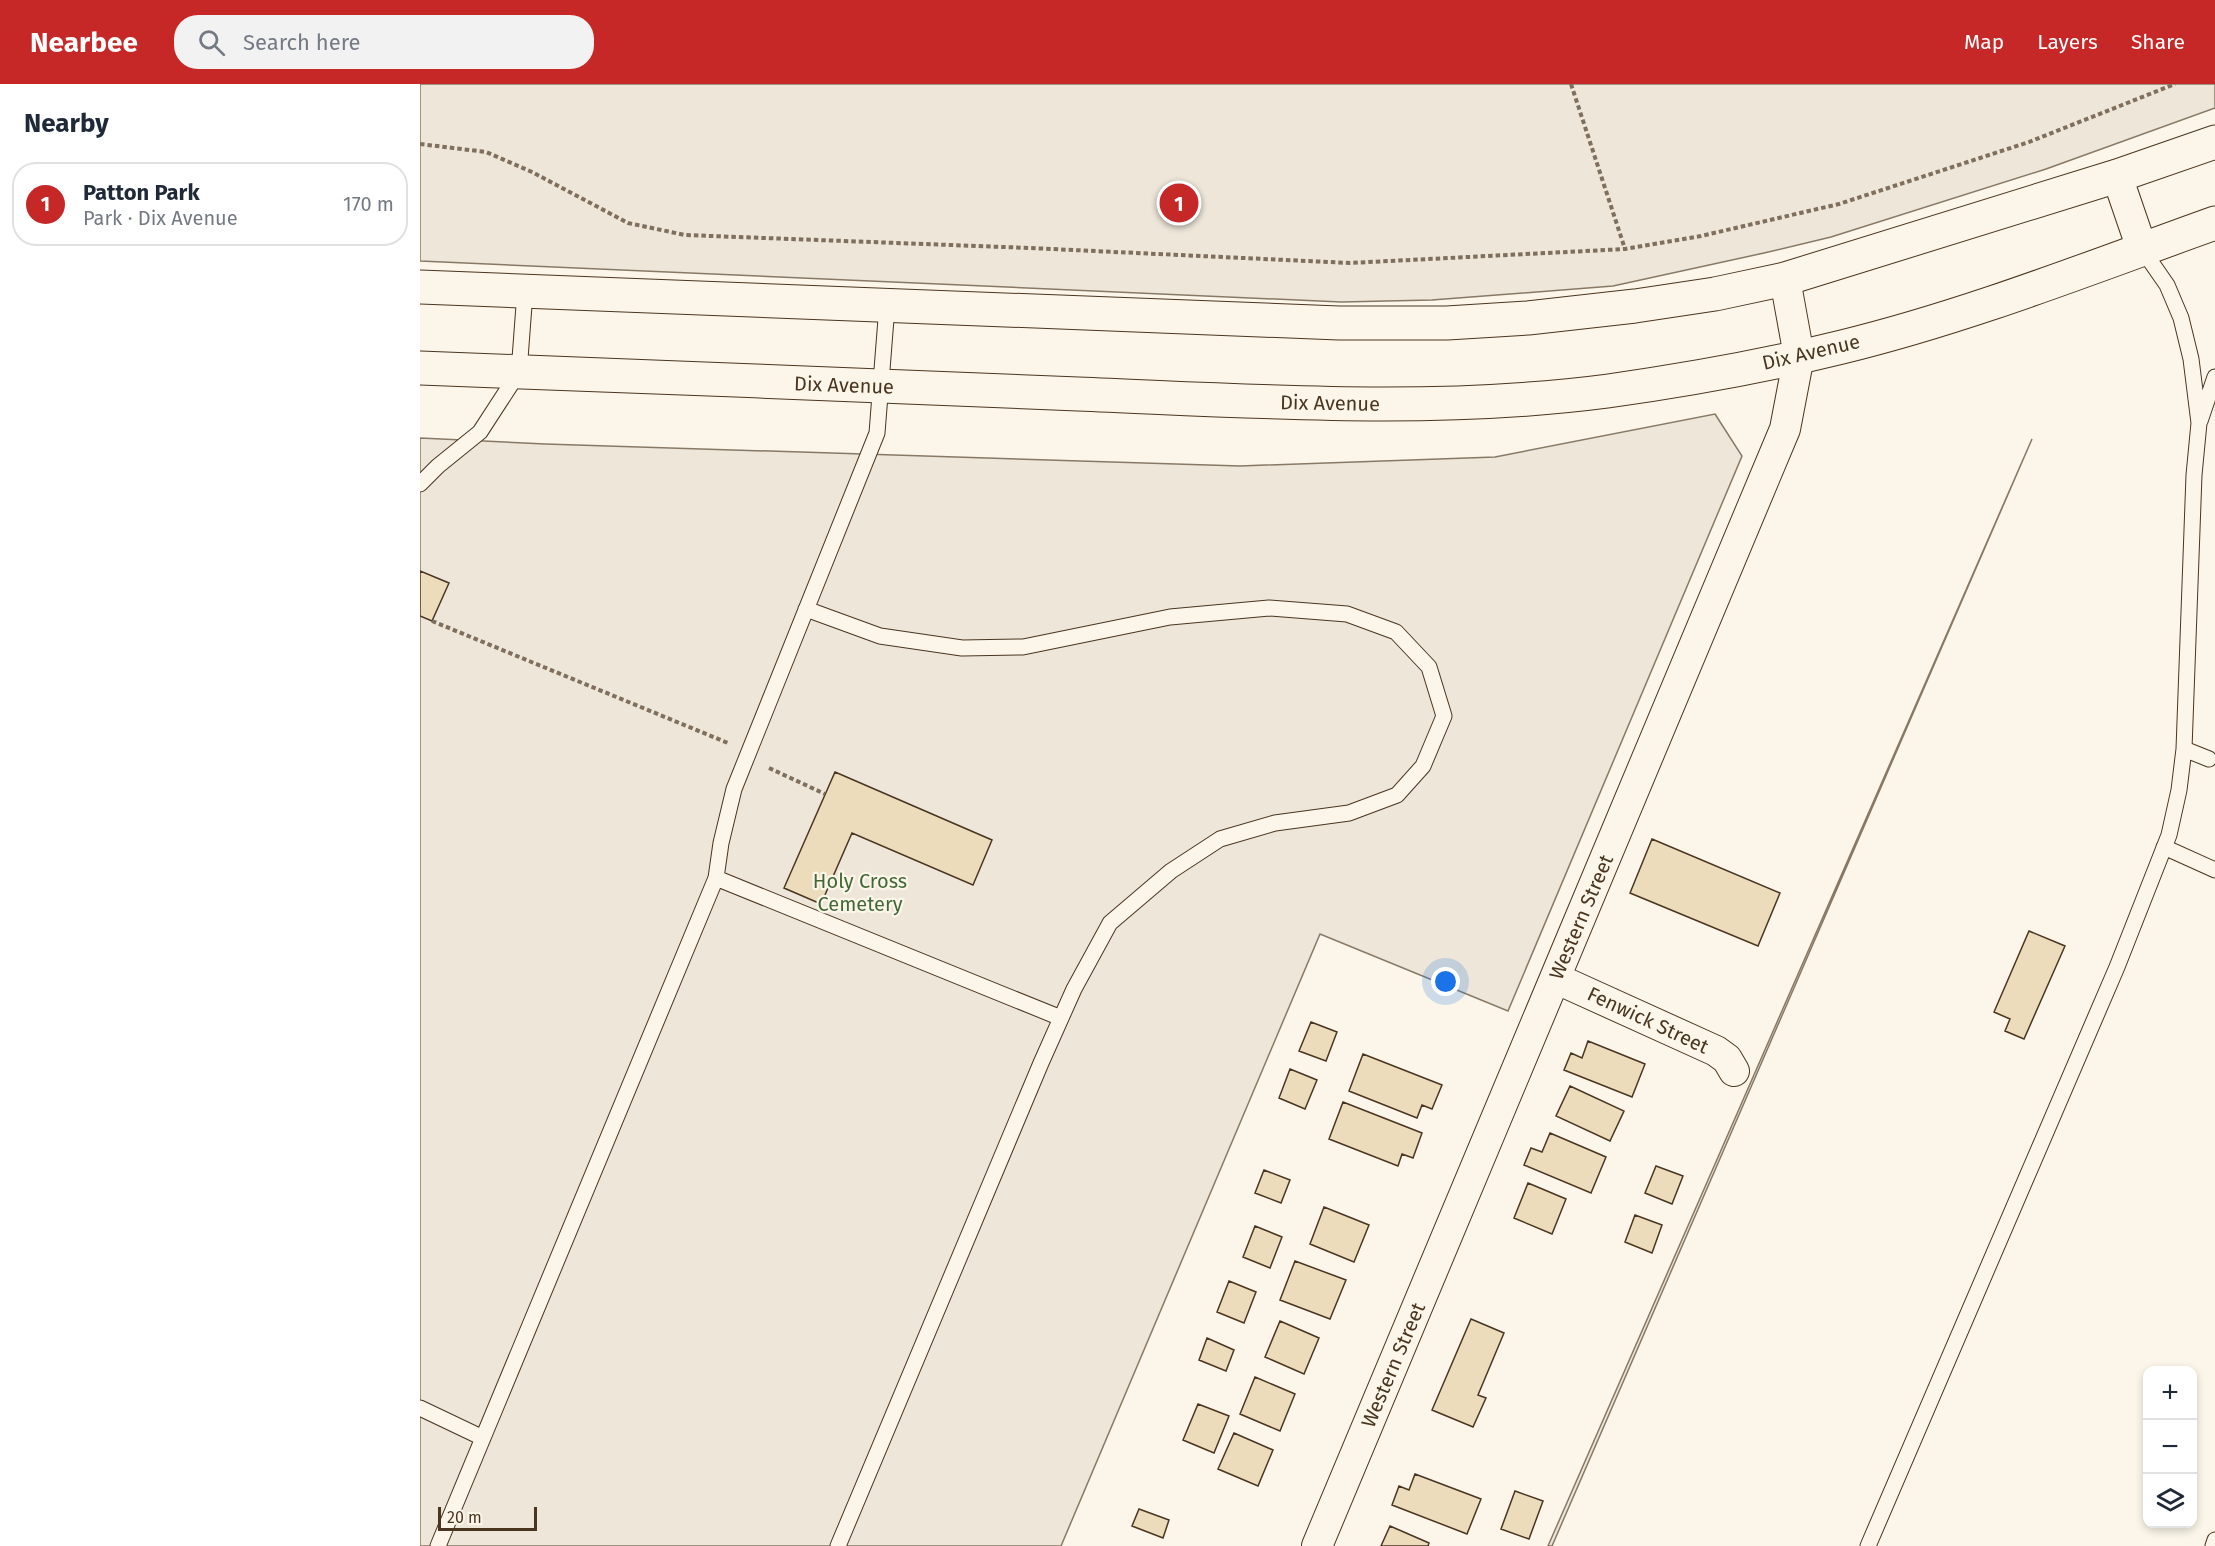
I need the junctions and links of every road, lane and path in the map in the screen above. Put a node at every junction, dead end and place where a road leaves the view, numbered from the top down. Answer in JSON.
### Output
{"nodes":[{"id":1,"x":1571,"y":84,"type":"edge"},
{"id":2,"x":2175,"y":84,"type":"edge"},
{"id":3,"x":2215,"y":142,"type":"edge"},
{"id":4,"x":420,"y":144,"type":"edge"},
{"id":5,"x":2117,"y":176,"type":"junction"},
{"id":6,"x":2215,"y":223,"type":"edge"},
{"id":7,"x":1625,"y":249,"type":"junction"},
{"id":8,"x":2142,"y":249,"type":"junction"},
{"id":9,"x":1785,"y":279,"type":"junction"},
{"id":10,"x":420,"y":287,"type":"edge"},
{"id":11,"x":525,"y":292,"type":"junction"},
{"id":12,"x":887,"y":306,"type":"junction"},
{"id":13,"x":1799,"y":356,"type":"junction"},
{"id":14,"x":420,"y":368,"type":"edge"},
{"id":15,"x":519,"y":372,"type":"junction"},
{"id":16,"x":2215,"y":377,"type":"edge"},
{"id":17,"x":882,"y":386,"type":"junction"},
{"id":18,"x":2199,"y":423,"type":"junction"},
{"id":19,"x":420,"y":484,"type":"edge"},
{"id":20,"x":806,"y":609,"type":"junction"},
{"id":21,"x":432,"y":621,"type":"dead end"},
{"id":22,"x":2215,"y":743,"type":"edge"},
{"id":23,"x":2184,"y":749,"type":"junction"},
{"id":24,"x":747,"y":754,"type":"junction"},
{"id":25,"x":2212,"y":760,"type":"edge"},
{"id":26,"x":825,"y":794,"type":"dead end"},
{"id":27,"x":2164,"y":847,"type":"junction"},
{"id":28,"x":2215,"y":870,"type":"edge"},
{"id":29,"x":716,"y":878,"type":"junction"},
{"id":30,"x":1555,"y":978,"type":"junction"},
{"id":31,"x":1061,"y":1018,"type":"junction"},
{"id":32,"x":1734,"y":1071,"type":"dead end"},
{"id":33,"x":420,"y":1408,"type":"edge"},
{"id":34,"x":483,"y":1438,"type":"junction"},
{"id":35,"x":2215,"y":1540,"type":"edge"},
{"id":36,"x":438,"y":1546,"type":"edge"},
{"id":37,"x":838,"y":1546,"type":"edge"},
{"id":38,"x":1317,"y":1546,"type":"edge"},
{"id":39,"x":1868,"y":1546,"type":"edge"},
{"id":40,"x":2213,"y":1546,"type":"edge"}],
"edges":[{"from":1,"to":7,"type":"path"},
{"from":2,"to":7,"type":"path"},
{"from":3,"to":5,"type":"street"},
{"from":4,"to":7,"type":"path"},
{"from":5,"to":8,"type":"street"},
{"from":5,"to":9,"type":"street"},
{"from":6,"to":8,"type":"street","name":"Dix Avenue"},
{"from":8,"to":13,"type":"street","name":"Dix Avenue"},
{"from":8,"to":18,"type":"lane"},
{"from":9,"to":12,"type":"street"},
{"from":9,"to":13,"type":"street","name":"Western Street"},
{"from":10,"to":11,"type":"street"},
{"from":11,"to":12,"type":"street"},
{"from":11,"to":15,"type":"lane"},
{"from":12,"to":17,"type":"lane"},
{"from":13,"to":17,"type":"street","name":"Dix Avenue"},
{"from":13,"to":30,"type":"street","name":"Western Street"},
{"from":14,"to":15,"type":"street","name":"Dix Avenue"},
{"from":15,"to":17,"type":"street","name":"Dix Avenue"},
{"from":15,"to":19,"type":"lane"},
{"from":16,"to":18,"type":"lane"},
{"from":17,"to":20,"type":"lane"},
{"from":18,"to":23,"type":"lane"},
{"from":20,"to":24,"type":"lane"},
{"from":20,"to":31,"type":"lane"},
{"from":21,"to":24,"type":"path"},
{"from":22,"to":25,"type":"lane"},
{"from":23,"to":25,"type":"lane"},
{"from":23,"to":27,"type":"lane"},
{"from":24,"to":26,"type":"path"},
{"from":24,"to":29,"type":"lane"},
{"from":27,"to":28,"type":"lane"},
{"from":27,"to":39,"type":"lane"},
{"from":29,"to":31,"type":"lane"},
{"from":29,"to":34,"type":"lane"},
{"from":30,"to":32,"type":"street","name":"Fenwick Street"},
{"from":30,"to":38,"type":"street","name":"Western Street"},
{"from":31,"to":37,"type":"lane"},
{"from":33,"to":34,"type":"lane"},
{"from":34,"to":36,"type":"lane"},
{"from":35,"to":40,"type":"lane"}]}
